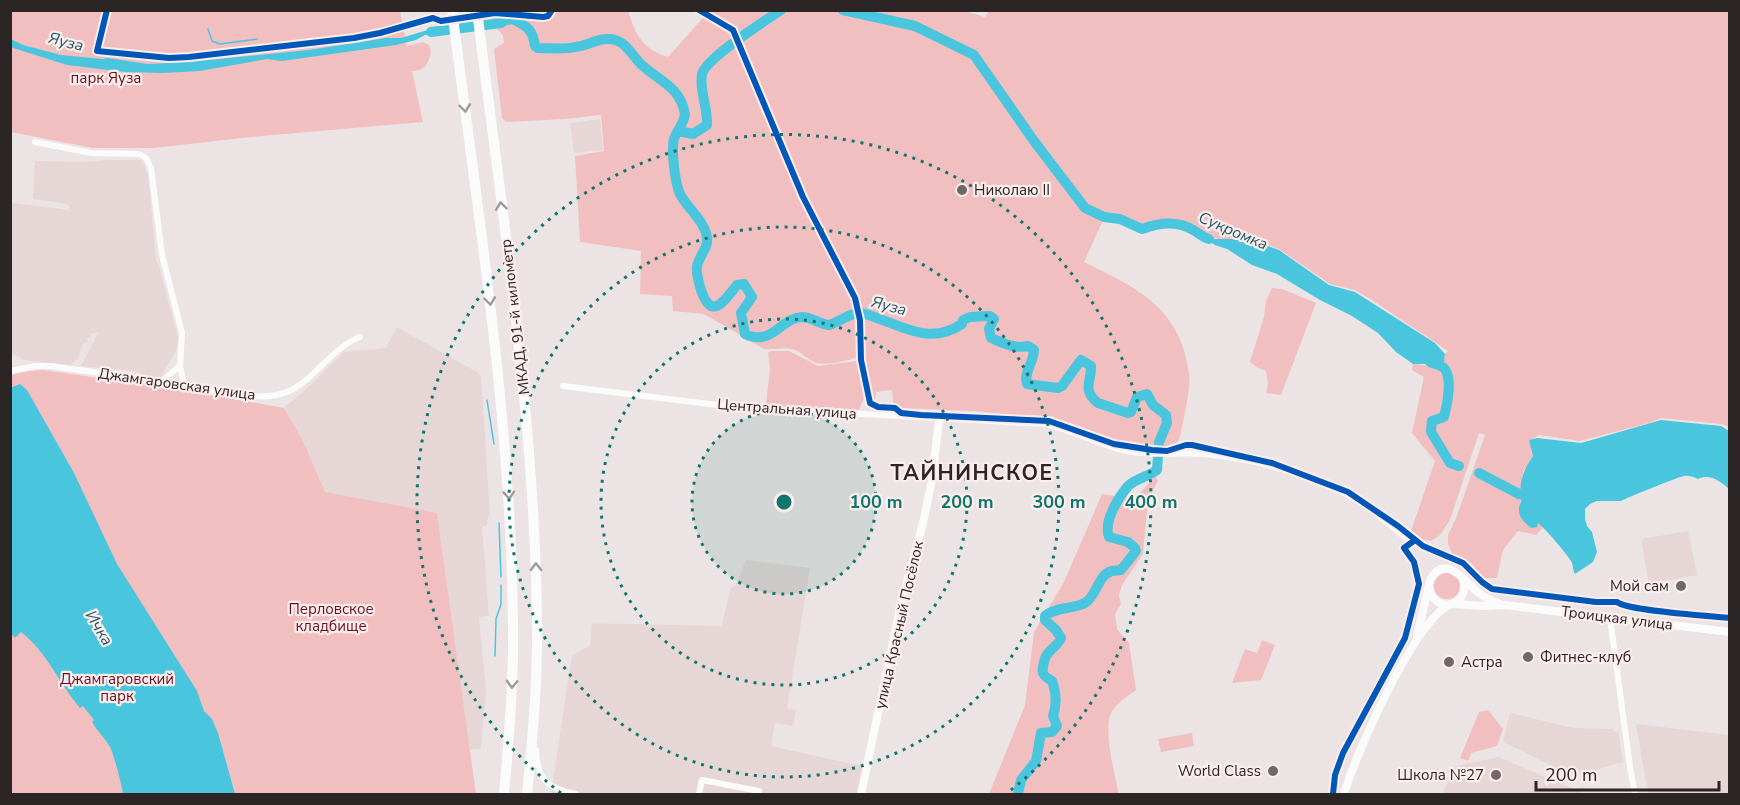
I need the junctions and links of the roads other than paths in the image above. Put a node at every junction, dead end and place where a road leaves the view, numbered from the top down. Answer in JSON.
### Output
{"nodes":[{"id":1,"x":477,"y":10,"type":"edge"},
{"id":2,"x":452,"y":11,"type":"edge"},
{"id":3,"x":35,"y":142,"type":"dead end"},
{"id":4,"x":360,"y":337,"type":"dead end"},
{"id":5,"x":180,"y":366,"type":"junction"},
{"id":6,"x":10,"y":371,"type":"edge"},
{"id":7,"x":161,"y":381,"type":"junction"},
{"id":8,"x":184,"y":385,"type":"junction"},
{"id":9,"x":563,"y":386,"type":"dead end"},
{"id":10,"x":939,"y":420,"type":"junction"},
{"id":11,"x":1407,"y":539,"type":"dead end"},
{"id":12,"x":1463,"y":578,"type":"junction"},
{"id":13,"x":1429,"y":588,"type":"junction"},
{"id":14,"x":1451,"y":604,"type":"junction"},
{"id":15,"x":1504,"y":605,"type":"junction"},
{"id":16,"x":1610,"y":618,"type":"junction"},
{"id":17,"x":1730,"y":632,"type":"edge"},
{"id":18,"x":1416,"y":640,"type":"junction"},
{"id":19,"x":534,"y":720,"type":"junction"},
{"id":20,"x":504,"y":795,"type":"edge"},
{"id":21,"x":528,"y":795,"type":"edge"},
{"id":22,"x":576,"y":795,"type":"edge"},
{"id":23,"x":699,"y":795,"type":"edge"},
{"id":24,"x":758,"y":795,"type":"edge"},
{"id":25,"x":861,"y":795,"type":"edge"},
{"id":26,"x":1344,"y":795,"type":"edge"},
{"id":27,"x":1635,"y":795,"type":"edge"}],
"edges":[{"from":19,"to":1,"type":"highway","name":"МКАД, 91-й километр","one_way":true},
{"from":2,"to":20,"type":"highway","name":"МКАД, 91-й километр","one_way":true},
{"from":3,"to":5,"type":"street"},
{"from":4,"to":8,"type":"street","name":"Джамгаровская улица"},
{"from":5,"to":7,"type":"street"},
{"from":5,"to":8,"type":"street"},
{"from":6,"to":7,"type":"street","name":"Джамгаровская улица"},
{"from":7,"to":8,"type":"street","name":"Джамгаровская улица"},
{"from":9,"to":10,"type":"street","name":"Центральная улица"},
{"from":10,"to":11,"type":"street","name":"Центральная улица"},
{"from":10,"to":25,"type":"street","name":"улица Красный Посёлок"},
{"from":12,"to":13,"type":"street"},
{"from":12,"to":14,"type":"street"},
{"from":12,"to":15,"type":"street"},
{"from":13,"to":14,"type":"street"},
{"from":13,"to":18,"type":"street"},
{"from":14,"to":15,"type":"street"},
{"from":14,"to":18,"type":"street"},
{"from":15,"to":16,"type":"street","name":"Троицкая улица"},
{"from":16,"to":17,"type":"street","name":"Троицкая улица"},
{"from":16,"to":27,"type":"street"},
{"from":18,"to":26,"type":"street"},
{"from":19,"to":21,"type":"highway","name":"МКАД, 91-й километр"},
{"from":19,"to":22,"type":"street"},
{"from":23,"to":24,"type":"street"}]}
